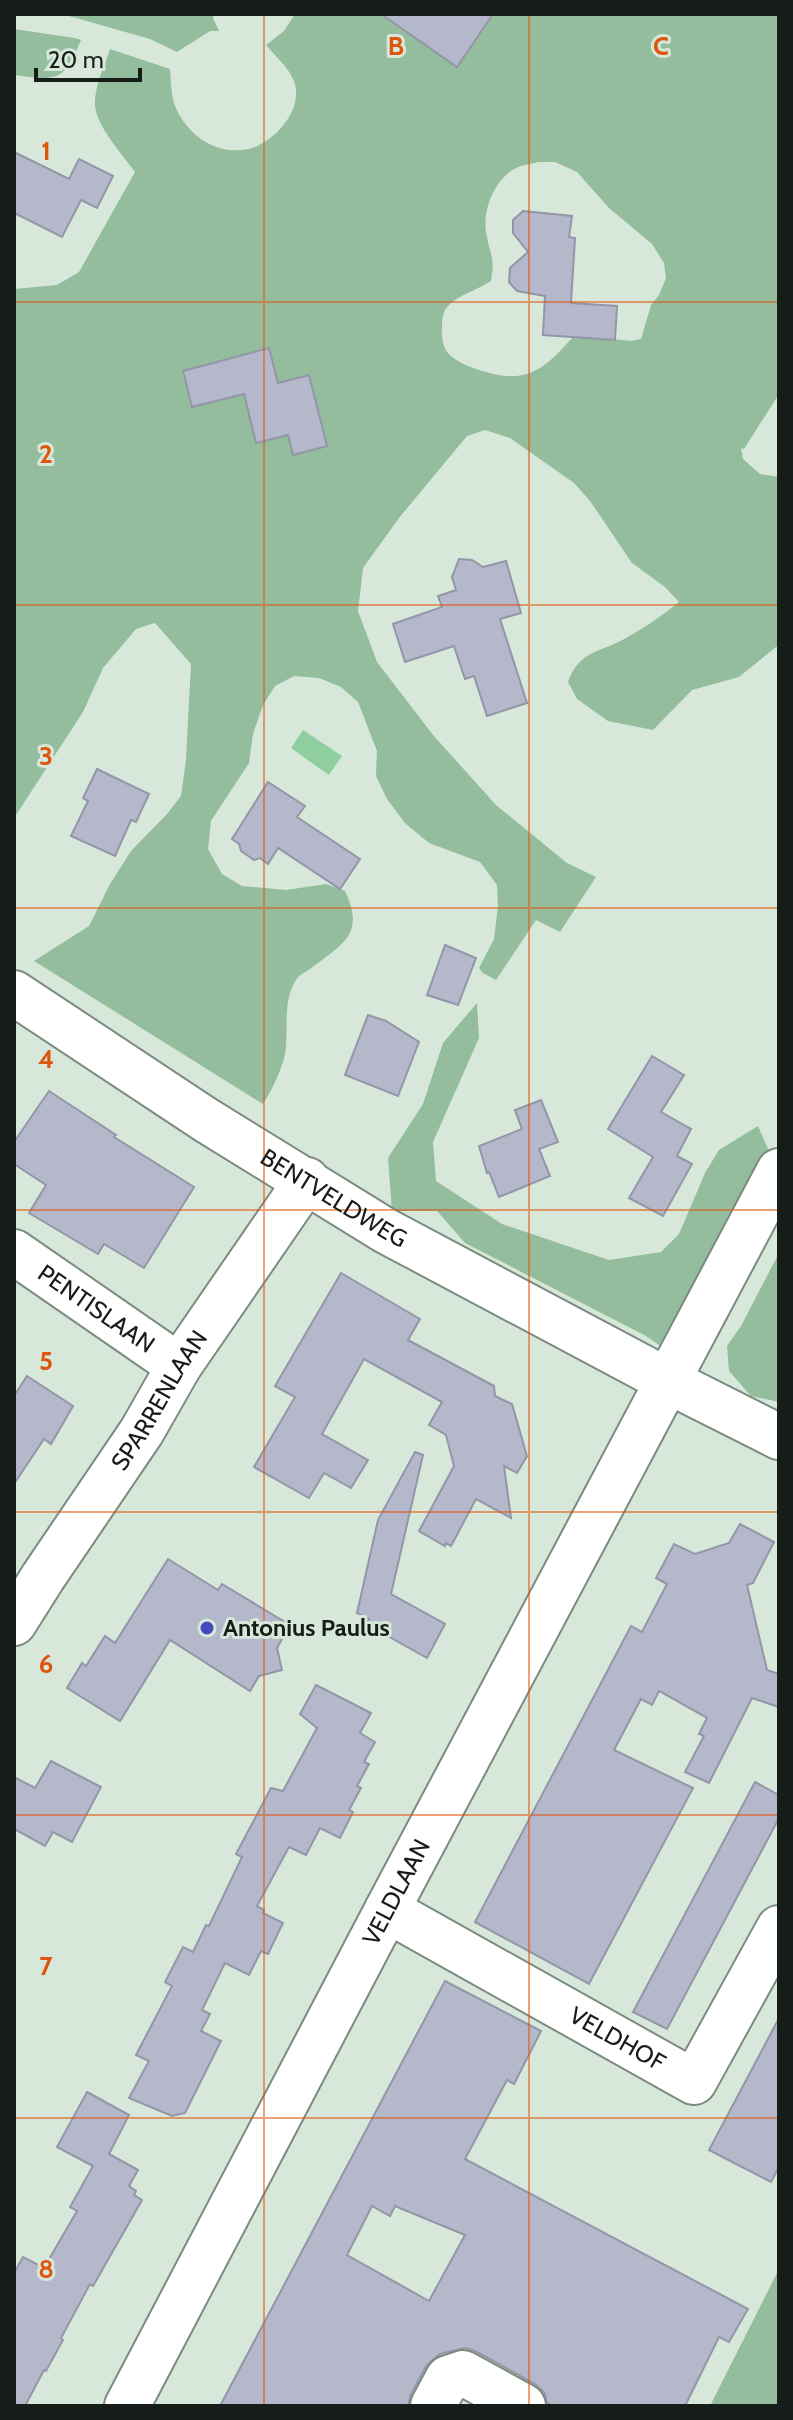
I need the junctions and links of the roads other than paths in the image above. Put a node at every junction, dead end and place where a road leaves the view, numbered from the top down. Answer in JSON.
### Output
{"nodes":[{"id":1,"x":14,"y":993,"type":"edge"},
{"id":2,"x":779,"y":1171,"type":"edge"},
{"id":3,"x":307,"y":1180,"type":"junction"},
{"id":4,"x":14,"y":1252,"type":"edge"},
{"id":5,"x":179,"y":1366,"type":"junction"},
{"id":6,"x":668,"y":1381,"type":"junction"},
{"id":7,"x":779,"y":1437,"type":"edge"},
{"id":8,"x":28,"y":1573,"type":"edge"},
{"id":9,"x":14,"y":1623,"type":"edge"},
{"id":10,"x":387,"y":1910,"type":"junction"},
{"id":11,"x":779,"y":1928,"type":"edge"},
{"id":12,"x":129,"y":2405,"type":"edge"},
{"id":13,"x":433,"y":2406,"type":"edge"},
{"id":14,"x":523,"y":2406,"type":"edge"}],
"edges":[{"from":1,"to":3,"type":"street","name":"BENTVELDWEG"},
{"from":2,"to":6,"type":"street","name":"VELDLAAN"},
{"from":3,"to":5,"type":"street","name":"SPARRENLAAN"},
{"from":3,"to":6,"type":"street","name":"BENTVELDWEG"},
{"from":4,"to":5,"type":"street","name":"PENTISLAAN"},
{"from":5,"to":8,"type":"street","name":"SPARRENLAAN"},
{"from":6,"to":7,"type":"street","name":"BENTVELDWEG"},
{"from":6,"to":10,"type":"street","name":"VELDLAAN"},
{"from":8,"to":9,"type":"street","name":"SPARRENLAAN"},
{"from":10,"to":11,"type":"street","name":"VELDHOF"},
{"from":10,"to":12,"type":"street","name":"VELDLAAN"},
{"from":13,"to":14,"type":"street"}]}
